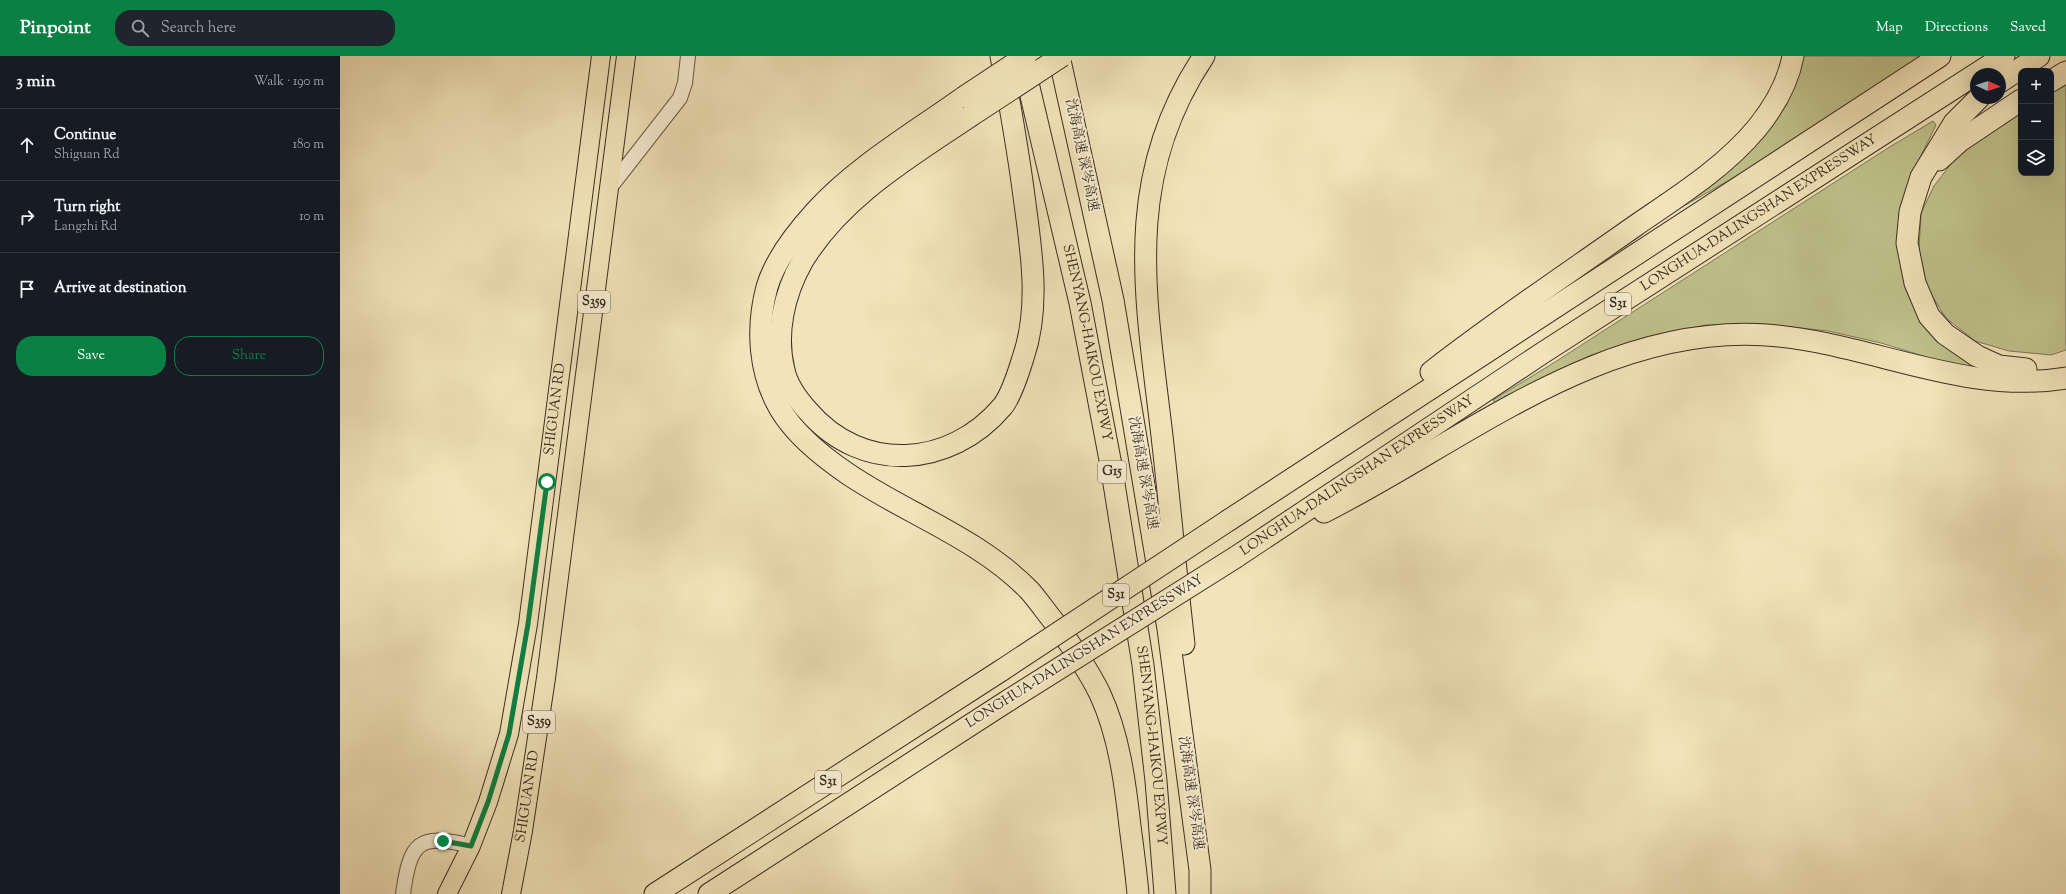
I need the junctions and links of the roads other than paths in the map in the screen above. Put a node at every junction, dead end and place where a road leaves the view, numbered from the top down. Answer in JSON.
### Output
{"nodes":[{"id":1,"x":602,"y":56,"type":"edge"},
{"id":2,"x":626,"y":56,"type":"edge"},
{"id":3,"x":688,"y":56,"type":"edge"},
{"id":4,"x":1001,"y":56,"type":"edge"},
{"id":5,"x":1022,"y":56,"type":"edge"},
{"id":6,"x":1026,"y":56,"type":"edge"},
{"id":7,"x":1060,"y":56,"type":"edge"},
{"id":8,"x":1204,"y":56,"type":"edge"},
{"id":9,"x":1793,"y":56,"type":"edge"},
{"id":10,"x":1940,"y":56,"type":"edge"},
{"id":11,"x":2004,"y":56,"type":"edge"},
{"id":12,"x":2038,"y":56,"type":"edge"},
{"id":13,"x":2066,"y":72,"type":"edge"},
{"id":14,"x":2006,"y":78,"type":"edge"},
{"id":15,"x":2054,"y":79,"type":"edge"},
{"id":16,"x":2018,"y":102,"type":"edge"},
{"id":17,"x":1973,"y":104,"type":"edge"},
{"id":18,"x":1921,"y":177,"type":"junction"},
{"id":19,"x":608,"y":190,"type":"junction"},
{"id":20,"x":2066,"y":367,"type":"edge"},
{"id":21,"x":2066,"y":378,"type":"edge"},
{"id":22,"x":1309,"y":467,"type":"junction"},
{"id":23,"x":1236,"y":557,"type":"junction"},
{"id":24,"x":471,"y":846,"type":"junction"},
{"id":25,"x":1200,"y":870,"type":"junction"},
{"id":26,"x":403,"y":894,"type":"edge"},
{"id":27,"x":447,"y":894,"type":"edge"},
{"id":28,"x":511,"y":894,"type":"edge"},
{"id":29,"x":655,"y":894,"type":"edge"},
{"id":30,"x":709,"y":894,"type":"edge"},
{"id":31,"x":1138,"y":894,"type":"edge"},
{"id":32,"x":1165,"y":894,"type":"edge"},
{"id":33,"x":1200,"y":894,"type":"edge"}],
"edges":[{"from":1,"to":24,"type":"main road","name":"SHIGUAN RD","number":"S359"},
{"from":2,"to":19,"type":"main road","name":"SHIGUAN RD","number":"S359"},
{"from":3,"to":19,"type":"street"},
{"from":4,"to":7,"type":"highway","bridge":true},
{"from":5,"to":32,"type":"highway","name":"SHENYANG-HAIKOU EXPWY","number":"G15"},
{"from":6,"to":31,"type":"highway","bridge":true},
{"from":7,"to":25,"type":"highway","name":"沈海高速 深岑高速","number":"G15"},
{"from":8,"to":25,"type":"highway"},
{"from":9,"to":22,"type":"highway"},
{"from":10,"to":22,"type":"highway","name":"LONGHUA-DALINGSHAN EXPRESSWAY","number":"S31"},
{"from":11,"to":23,"type":"highway","name":"LONGHUA-DALINGSHAN EXPRESSWAY","number":"S31"},
{"from":12,"to":14,"type":"highway"},
{"from":13,"to":15,"type":"highway"},
{"from":16,"to":18,"type":"highway"},
{"from":17,"to":18,"type":"highway"},
{"from":18,"to":20,"type":"highway"},
{"from":19,"to":28,"type":"main road","name":"SHIGUAN RD","number":"S359"},
{"from":21,"to":23,"type":"highway"},
{"from":22,"to":29,"type":"highway","name":"LONGHUA-DALINGSHAN EXPRESSWAY","number":"S31","bridge":true},
{"from":23,"to":30,"type":"highway","name":"LONGHUA-DALINGSHAN EXPRESSWAY","number":"S31","bridge":true},
{"from":24,"to":26,"type":"street"},
{"from":24,"to":27,"type":"main road","name":"SHIGUAN RD","number":"S359"},
{"from":25,"to":33,"type":"highway","name":"沈海高速 深岑高速","number":"G15"}]}
